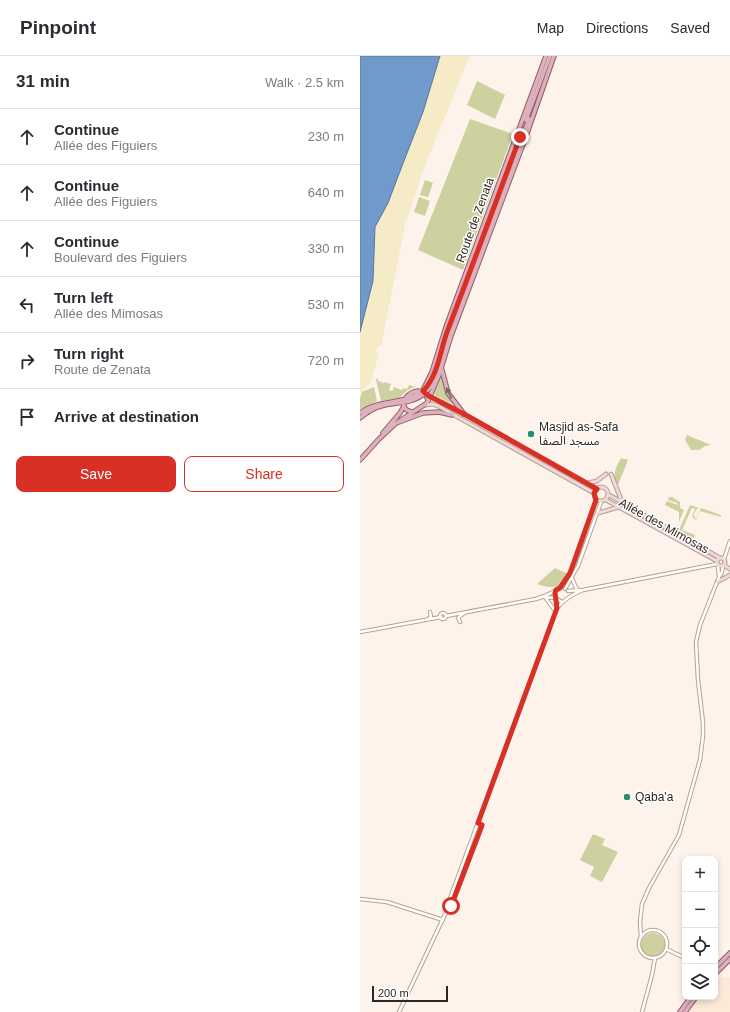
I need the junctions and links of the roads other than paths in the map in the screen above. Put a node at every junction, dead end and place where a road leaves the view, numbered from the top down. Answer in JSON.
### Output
{"nodes":[{"id":1,"x":546,"y":56,"type":"edge"},
{"id":2,"x":552,"y":56,"type":"edge"},
{"id":3,"x":441,"y":368,"type":"junction"},
{"id":4,"x":426,"y":394,"type":"junction"},
{"id":5,"x":404,"y":403,"type":"junction"},
{"id":6,"x":424,"y":406,"type":"junction"},
{"id":7,"x":413,"y":412,"type":"junction"},
{"id":8,"x":360,"y":413,"type":"edge"},
{"id":9,"x":464,"y":414,"type":"junction"},
{"id":10,"x":452,"y":415,"type":"junction"},
{"id":11,"x":360,"y":418,"type":"edge"},
{"id":12,"x":396,"y":423,"type":"junction"},
{"id":13,"x":379,"y":439,"type":"junction"},
{"id":14,"x":360,"y":460,"type":"edge"},
{"id":15,"x":606,"y":474,"type":"dead end"},
{"id":16,"x":611,"y":474,"type":"dead end"},
{"id":17,"x":587,"y":483,"type":"junction"},
{"id":18,"x":597,"y":489,"type":"junction"},
{"id":19,"x":594,"y":493,"type":"junction"},
{"id":20,"x":609,"y":495,"type":"junction"},
{"id":21,"x":596,"y":500,"type":"junction"},
{"id":22,"x":606,"y":500,"type":"junction"},
{"id":23,"x":601,"y":502,"type":"junction"},
{"id":24,"x":622,"y":502,"type":"junction"},
{"id":25,"x":619,"y":507,"type":"junction"},
{"id":26,"x":598,"y":513,"type":"junction"},
{"id":27,"x":730,"y":541,"type":"edge"},
{"id":28,"x":722,"y":559,"type":"junction"},
{"id":29,"x":717,"y":563,"type":"junction"},
{"id":30,"x":730,"y":564,"type":"edge"},
{"id":31,"x":723,"y":565,"type":"junction"},
{"id":32,"x":730,"y":569,"type":"edge"},
{"id":33,"x":730,"y":575,"type":"edge"},
{"id":34,"x":719,"y":577,"type":"junction"},
{"id":35,"x":572,"y":578,"type":"junction"},
{"id":36,"x":717,"y":582,"type":"junction"},
{"id":37,"x":560,"y":588,"type":"junction"},
{"id":38,"x":567,"y":590,"type":"junction"},
{"id":39,"x":578,"y":590,"type":"junction"},
{"id":40,"x":583,"y":590,"type":"junction"},
{"id":41,"x":556,"y":591,"type":"junction"},
{"id":42,"x":545,"y":597,"type":"junction"},
{"id":43,"x":569,"y":597,"type":"junction"},
{"id":44,"x":556,"y":599,"type":"junction"},
{"id":45,"x":562,"y":602,"type":"junction"},
{"id":46,"x":556,"y":610,"type":"junction"},
{"id":47,"x":430,"y":612,"type":"dead end"},
{"id":48,"x":464,"y":613,"type":"junction"},
{"id":49,"x":428,"y":620,"type":"junction"},
{"id":50,"x":460,"y":622,"type":"dead end"},
{"id":51,"x":360,"y":632,"type":"edge"},
{"id":52,"x":478,"y":823,"type":"junction"},
{"id":53,"x":360,"y":899,"type":"edge"},
{"id":54,"x":448,"y":908,"type":"junction"},
{"id":55,"x":443,"y":920,"type":"junction"},
{"id":56,"x":641,"y":927,"type":"junction"},
{"id":57,"x":647,"y":932,"type":"junction"},
{"id":58,"x":641,"y":937,"type":"junction"},
{"id":59,"x":666,"y":949,"type":"junction"},
{"id":60,"x":730,"y":953,"type":"edge"},
{"id":61,"x":682,"y":957,"type":"edge"},
{"id":62,"x":655,"y":958,"type":"junction"},
{"id":63,"x":730,"y":959,"type":"edge"},
{"id":64,"x":718,"y":965,"type":"edge"},
{"id":65,"x":718,"y":971,"type":"edge"},
{"id":66,"x":689,"y":1000,"type":"edge"},
{"id":67,"x":694,"y":1000,"type":"edge"},
{"id":68,"x":399,"y":1012,"type":"edge"},
{"id":69,"x":642,"y":1012,"type":"edge"},
{"id":70,"x":680,"y":1012,"type":"edge"},
{"id":71,"x":685,"y":1012,"type":"edge"}],
"edges":[{"from":1,"to":4,"type":"main road","name":"Route de Zenata"},
{"from":2,"to":3,"type":"main road","name":"Route de Zenata"},
{"from":2,"to":4,"type":"main road","name":"Route de Zenata"},
{"from":3,"to":4,"type":"main road","name":"Route de Zenata"},
{"from":9,"to":3,"type":"main road","one_way":true},
{"from":4,"to":5,"type":"main road"},
{"from":4,"to":5,"type":"main road"},
{"from":4,"to":6,"type":"main road"},
{"from":4,"to":9,"type":"main road"},
{"from":5,"to":7,"type":"main road"},
{"from":5,"to":8,"type":"main road"},
{"from":5,"to":11,"type":"main road"},
{"from":5,"to":13,"type":"main road"},
{"from":6,"to":7,"type":"main road"},
{"from":6,"to":10,"type":"main road"},
{"from":7,"to":12,"type":"main road"},
{"from":9,"to":17,"type":"main road"},
{"from":10,"to":12,"type":"main road"},
{"from":10,"to":19,"type":"main road"},
{"from":12,"to":13,"type":"main road"},
{"from":13,"to":14,"type":"main road"},
{"from":15,"to":17,"type":"main road"},
{"from":16,"to":24,"type":"main road"},
{"from":17,"to":18,"type":"main road"},
{"from":18,"to":19,"type":"main road"},
{"from":18,"to":20,"type":"main road"},
{"from":19,"to":21,"type":"main road"},
{"from":20,"to":22,"type":"main road"},
{"from":20,"to":24,"type":"main road","name":"Allée des Mimosas"},
{"from":21,"to":23,"type":"main road"},
{"from":21,"to":37,"type":"street"},
{"from":22,"to":23,"type":"main road"},
{"from":22,"to":25,"type":"main road","name":"Allée des Mimosas"},
{"from":23,"to":26,"type":"street"},
{"from":24,"to":28,"type":"main road","name":"Allée des Mimosas"},
{"from":25,"to":26,"type":"main road"},
{"from":25,"to":29,"type":"main road","name":"Allée des Mimosas"},
{"from":26,"to":35,"type":"street"},
{"from":27,"to":28,"type":"street"},
{"from":28,"to":29,"type":"main road"},
{"from":28,"to":30,"type":"main road","name":"Allée des Mimosas"},
{"from":28,"to":31,"type":"main road"},
{"from":29,"to":31,"type":"main road"},
{"from":29,"to":34,"type":"street"},
{"from":29,"to":40,"type":"street"},
{"from":31,"to":32,"type":"main road"},
{"from":31,"to":34,"type":"street"},
{"from":33,"to":36,"type":"main road"},
{"from":34,"to":36,"type":"street"},
{"from":35,"to":38,"type":"street"},
{"from":35,"to":39,"type":"street"},
{"from":36,"to":56,"type":"street"},
{"from":37,"to":38,"type":"street"},
{"from":37,"to":41,"type":"street"},
{"from":38,"to":39,"type":"street"},
{"from":38,"to":43,"type":"street"},
{"from":39,"to":40,"type":"street"},
{"from":40,"to":43,"type":"street"},
{"from":41,"to":42,"type":"street"},
{"from":41,"to":44,"type":"street"},
{"from":42,"to":44,"type":"street"},
{"from":42,"to":46,"type":"street"},
{"from":42,"to":48,"type":"street"},
{"from":43,"to":45,"type":"street"},
{"from":44,"to":45,"type":"street"},
{"from":44,"to":46,"type":"street"},
{"from":45,"to":46,"type":"street"},
{"from":46,"to":52,"type":"street"},
{"from":47,"to":49,"type":"street"},
{"from":48,"to":49,"type":"street"},
{"from":48,"to":50,"type":"street"},
{"from":49,"to":51,"type":"street"},
{"from":52,"to":54,"type":"street"},
{"from":52,"to":54,"type":"street"},
{"from":53,"to":55,"type":"street"},
{"from":54,"to":55,"type":"street"},
{"from":55,"to":68,"type":"street"},
{"from":56,"to":57,"type":"street"},
{"from":56,"to":58,"type":"street"},
{"from":57,"to":58,"type":"street"},
{"from":57,"to":59,"type":"street"},
{"from":58,"to":62,"type":"street"},
{"from":59,"to":61,"type":"street"},
{"from":59,"to":62,"type":"street"},
{"from":60,"to":64,"type":"main road"},
{"from":62,"to":69,"type":"street"},
{"from":63,"to":65,"type":"main road"},
{"from":66,"to":70,"type":"main road"},
{"from":67,"to":71,"type":"main road"}]}
